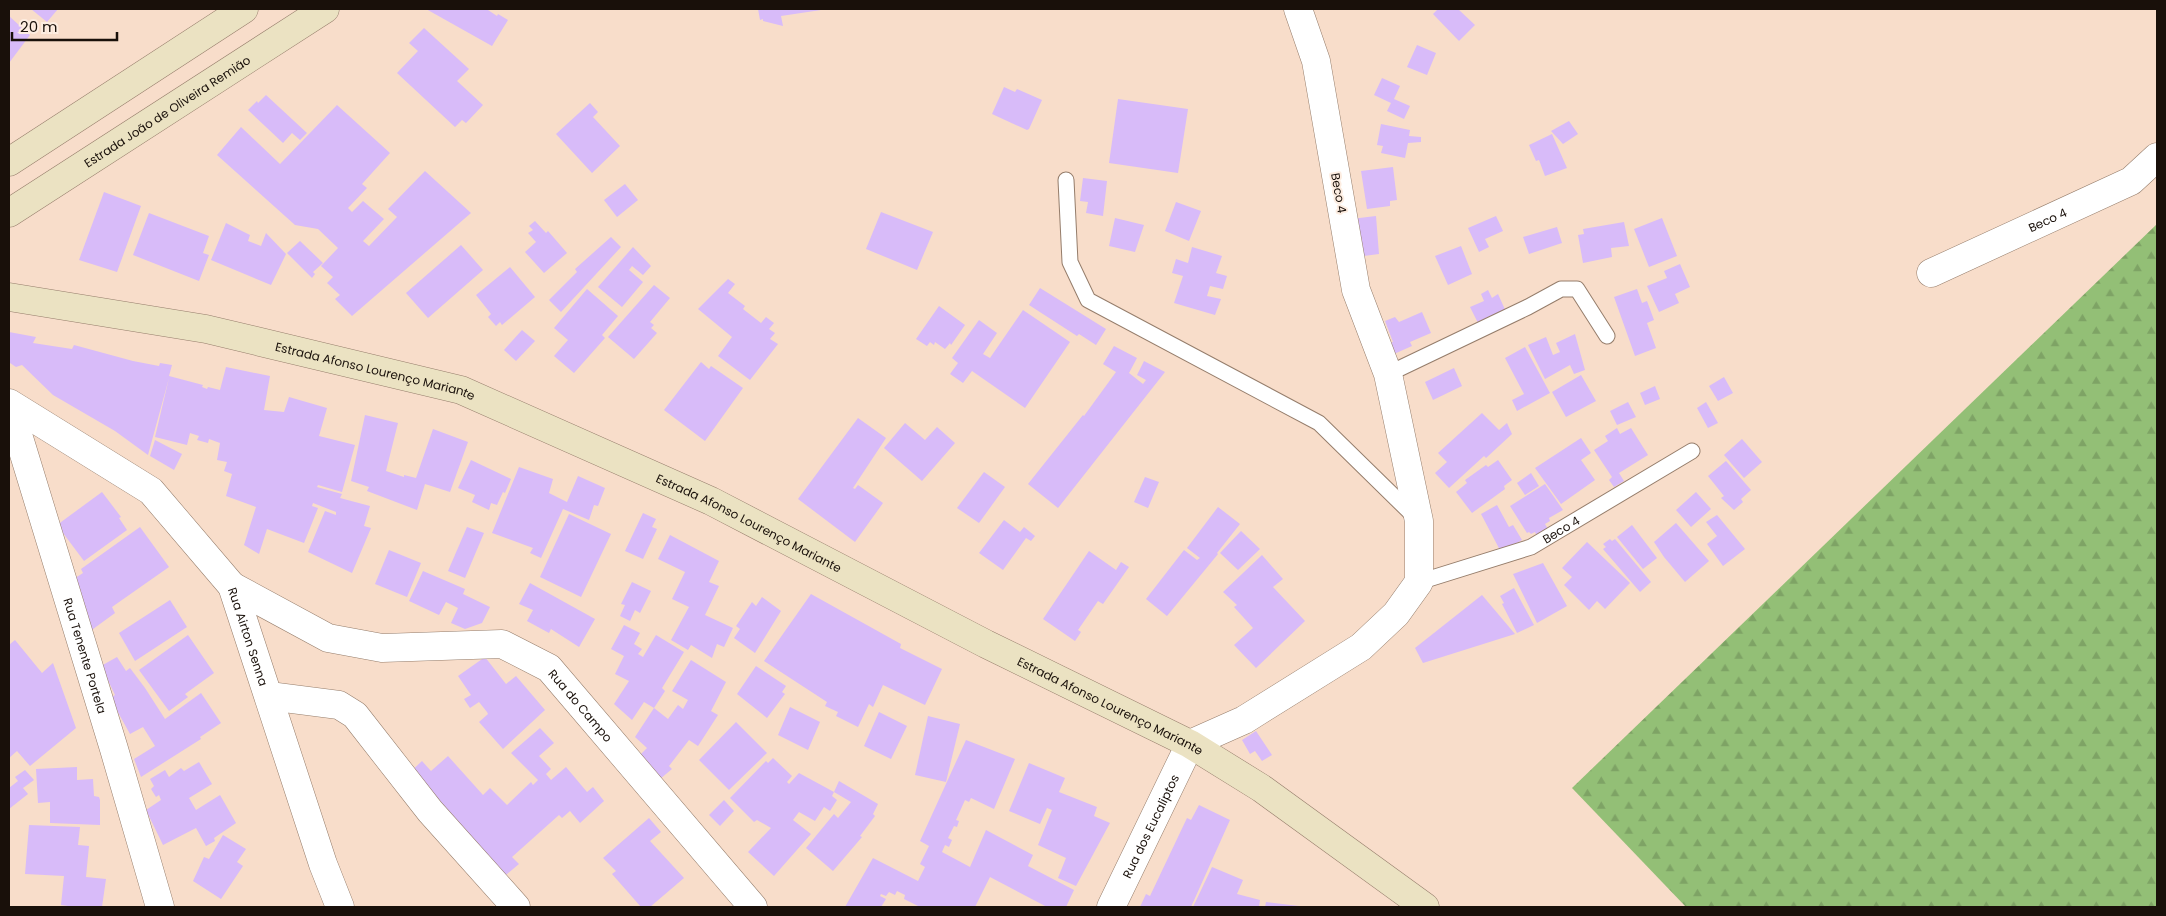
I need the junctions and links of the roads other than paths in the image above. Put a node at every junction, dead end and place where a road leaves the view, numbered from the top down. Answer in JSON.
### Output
{"nodes":[{"id":1,"x":244,"y":9,"type":"edge"},
{"id":2,"x":324,"y":9,"type":"edge"},
{"id":3,"x":1298,"y":9,"type":"edge"},
{"id":4,"x":2157,"y":157,"type":"edge"},
{"id":5,"x":9,"y":162,"type":"edge"},
{"id":6,"x":1066,"y":180,"type":"dead end"},
{"id":7,"x":9,"y":213,"type":"edge"},
{"id":8,"x":1931,"y":273,"type":"dead end"},
{"id":9,"x":9,"y":297,"type":"edge"},
{"id":10,"x":1607,"y":336,"type":"dead end"},
{"id":11,"x":1388,"y":374,"type":"junction"},
{"id":12,"x":9,"y":404,"type":"edge"},
{"id":13,"x":1692,"y":451,"type":"dead end"},
{"id":14,"x":1419,"y":521,"type":"junction"},
{"id":15,"x":1419,"y":582,"type":"junction"},
{"id":16,"x":232,"y":586,"type":"junction"},
{"id":17,"x":268,"y":696,"type":"junction"},
{"id":18,"x":1190,"y":744,"type":"junction"},
{"id":19,"x":160,"y":907,"type":"edge"},
{"id":20,"x":340,"y":907,"type":"edge"},
{"id":21,"x":516,"y":907,"type":"edge"},
{"id":22,"x":754,"y":907,"type":"edge"},
{"id":23,"x":1111,"y":907,"type":"edge"},
{"id":24,"x":1425,"y":907,"type":"edge"}],
"edges":[{"from":1,"to":5,"type":"main road"},
{"from":2,"to":7,"type":"main road","name":"Estrada João de Oliveira Remião"},
{"from":3,"to":11,"type":"street","name":"Beco 4"},
{"from":4,"to":8,"type":"street","name":"Beco 4"},
{"from":6,"to":14,"type":"lane"},
{"from":9,"to":18,"type":"main road","name":"Estrada Afonso Lourenço Mariante"},
{"from":10,"to":11,"type":"lane"},
{"from":11,"to":14,"type":"street","name":"Beco 4"},
{"from":12,"to":16,"type":"street","name":"Rua Airton Senna"},
{"from":12,"to":19,"type":"street","name":"Rua Tenente Portela"},
{"from":13,"to":15,"type":"lane","name":"Beco 4"},
{"from":14,"to":15,"type":"street","name":"Beco 4"},
{"from":15,"to":18,"type":"street"},
{"from":16,"to":17,"type":"street","name":"Rua Airton Senna"},
{"from":16,"to":22,"type":"street","name":"Rua do Campo"},
{"from":17,"to":20,"type":"street","name":"Rua Airton Senna"},
{"from":17,"to":21,"type":"street"},
{"from":18,"to":23,"type":"street","name":"Rua dos Eucaliptos"},
{"from":18,"to":24,"type":"main road","name":"Estrada Afonso Lourenço Mariante"}]}
